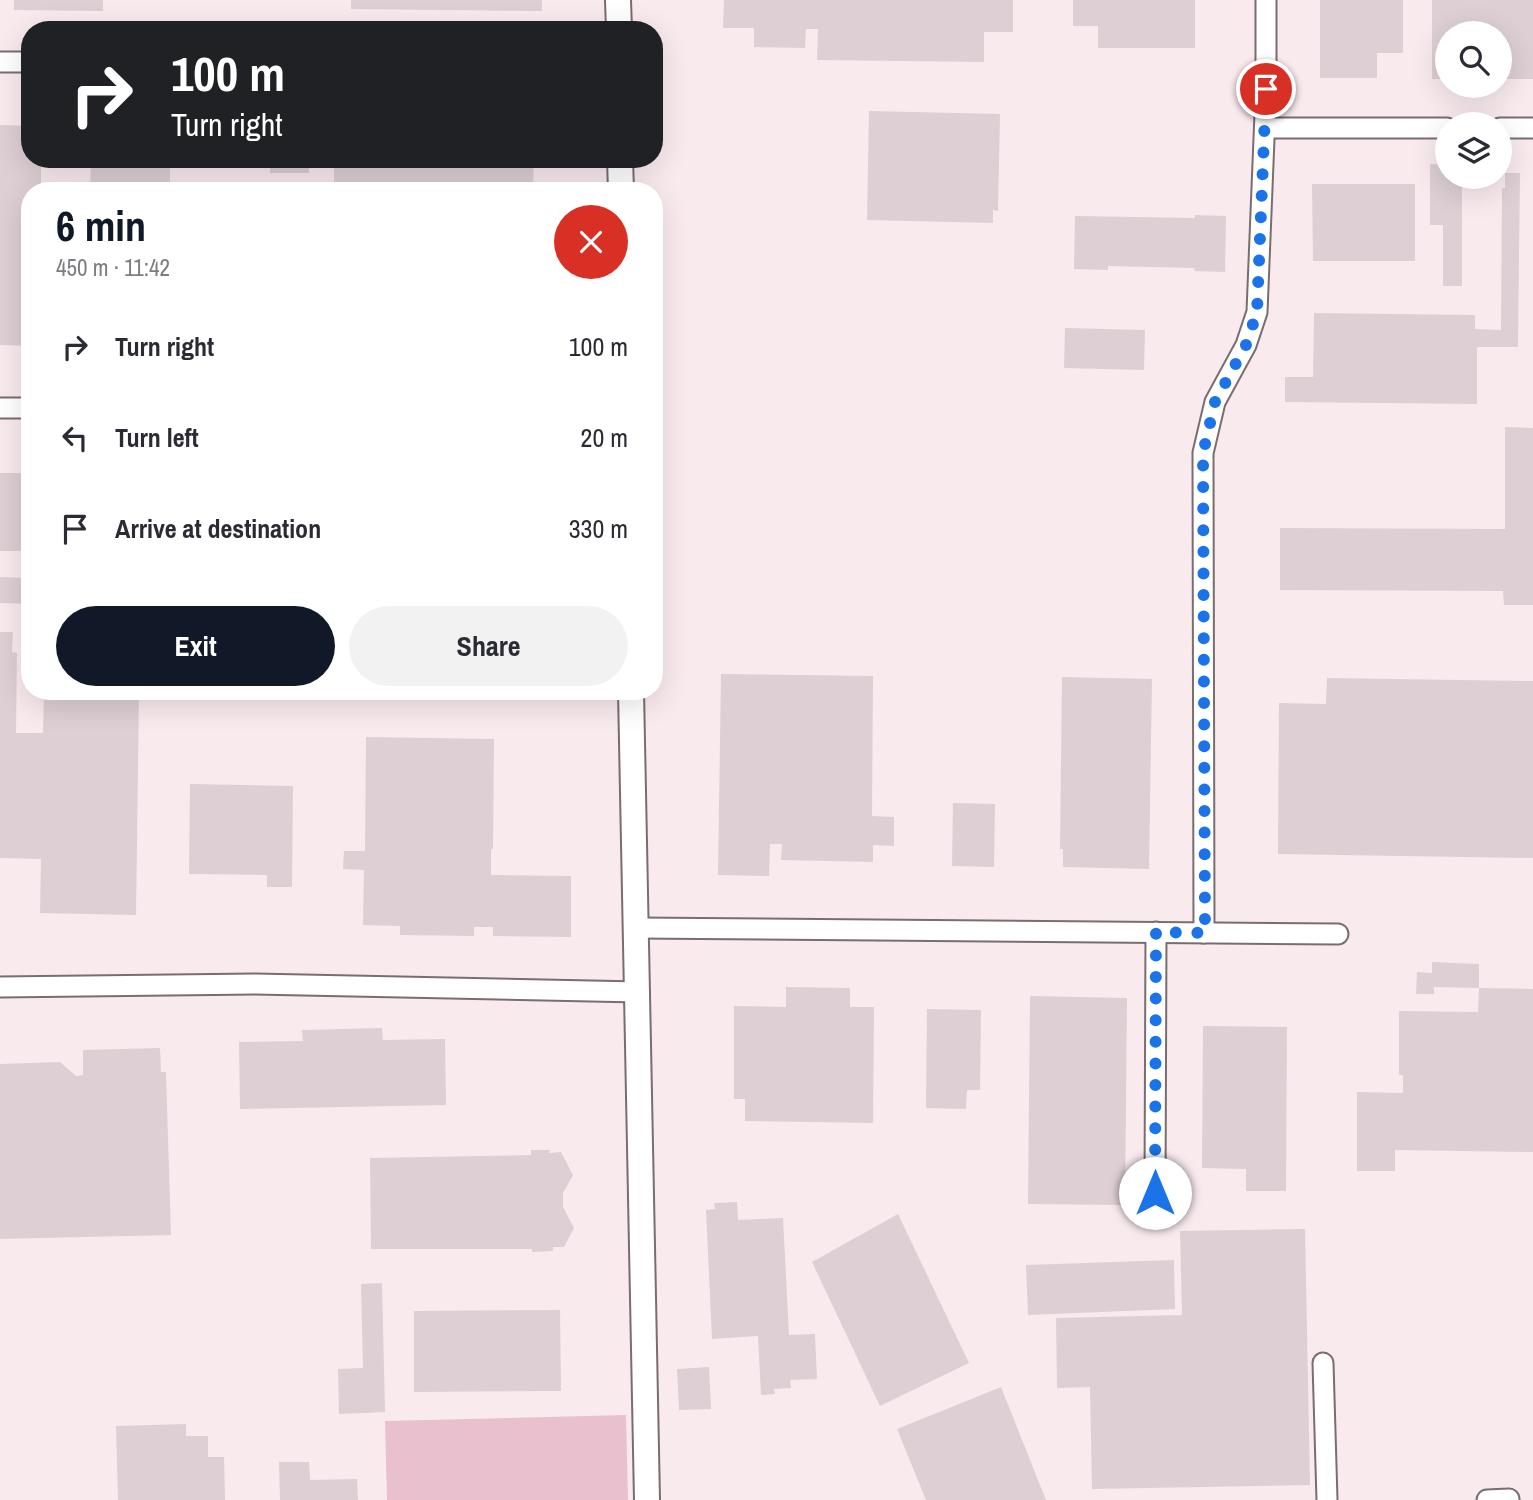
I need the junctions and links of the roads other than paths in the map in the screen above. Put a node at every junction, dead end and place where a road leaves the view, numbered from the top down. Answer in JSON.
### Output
{"nodes":[{"id":1,"x":618,"y":0,"type":"edge"},
{"id":2,"x":1266,"y":0,"type":"edge"},
{"id":3,"x":619,"y":21,"type":"edge"},
{"id":4,"x":0,"y":62,"type":"edge"},
{"id":5,"x":21,"y":62,"type":"edge"},
{"id":6,"x":1265,"y":128,"type":"junction"},
{"id":7,"x":1435,"y":128,"type":"edge"},
{"id":8,"x":1512,"y":128,"type":"edge"},
{"id":9,"x":1533,"y":128,"type":"edge"},
{"id":10,"x":0,"y":408,"type":"edge"},
{"id":11,"x":21,"y":408,"type":"edge"},
{"id":12,"x":631,"y":700,"type":"edge"},
{"id":13,"x":637,"y":928,"type":"junction"},
{"id":14,"x":1156,"y":932,"type":"junction"},
{"id":15,"x":1205,"y":933,"type":"junction"},
{"id":16,"x":1338,"y":934,"type":"dead end"},
{"id":17,"x":0,"y":987,"type":"edge"},
{"id":18,"x":639,"y":992,"type":"junction"},
{"id":19,"x":1155,"y":1193,"type":"dead end"},
{"id":20,"x":1323,"y":1363,"type":"dead end"},
{"id":21,"x":1510,"y":1499,"type":"edge"},
{"id":22,"x":647,"y":1500,"type":"edge"},
{"id":23,"x":1326,"y":1500,"type":"edge"},
{"id":24,"x":1487,"y":1500,"type":"edge"}],
"edges":[{"from":1,"to":3,"type":"street"},
{"from":2,"to":6,"type":"street"},
{"from":4,"to":5,"type":"street"},
{"from":6,"to":7,"type":"street"},
{"from":6,"to":15,"type":"street"},
{"from":8,"to":9,"type":"street"},
{"from":10,"to":11,"type":"street"},
{"from":12,"to":13,"type":"street"},
{"from":13,"to":14,"type":"street"},
{"from":13,"to":18,"type":"street"},
{"from":14,"to":15,"type":"street"},
{"from":14,"to":19,"type":"street"},
{"from":15,"to":16,"type":"street"},
{"from":17,"to":18,"type":"street"},
{"from":18,"to":22,"type":"street"},
{"from":20,"to":23,"type":"street"},
{"from":21,"to":24,"type":"street"}]}
